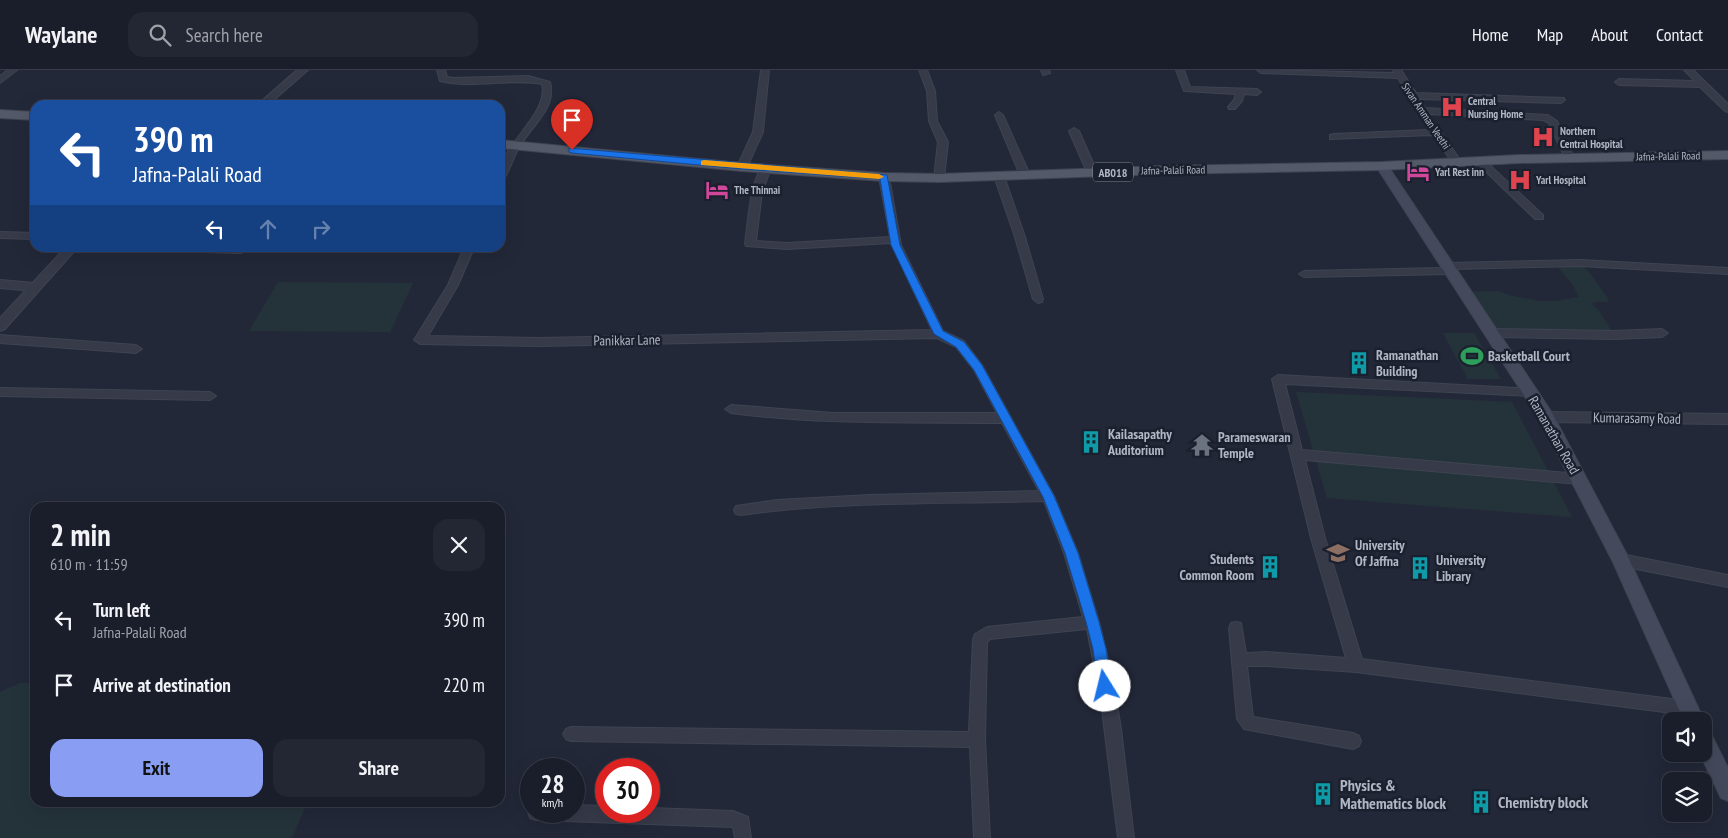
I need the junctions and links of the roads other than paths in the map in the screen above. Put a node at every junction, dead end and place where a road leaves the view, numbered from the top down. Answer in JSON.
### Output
{"nodes":[{"id":1,"x":13,"y":70,"type":"edge"},
{"id":2,"x":303,"y":70,"type":"edge"},
{"id":3,"x":441,"y":70,"type":"edge"},
{"id":4,"x":765,"y":70,"type":"edge"},
{"id":5,"x":923,"y":70,"type":"edge"},
{"id":6,"x":1180,"y":70,"type":"edge"},
{"id":7,"x":1261,"y":70,"type":"edge"},
{"id":8,"x":1688,"y":70,"type":"edge"},
{"id":9,"x":1398,"y":73,"type":"edge"},
{"id":10,"x":0,"y":80,"type":"edge"},
{"id":11,"x":1619,"y":82,"type":"dead end"},
{"id":12,"x":1702,"y":84,"type":"junction"},
{"id":13,"x":1241,"y":91,"type":"junction"},
{"id":14,"x":1257,"y":92,"type":"dead end"},
{"id":15,"x":1412,"y":96,"type":"junction"},
{"id":16,"x":268,"y":100,"type":"edge"},
{"id":17,"x":1561,"y":100,"type":"dead end"},
{"id":18,"x":1232,"y":107,"type":"dead end"},
{"id":19,"x":1728,"y":109,"type":"edge"},
{"id":20,"x":1422,"y":111,"type":"junction"},
{"id":21,"x":0,"y":114,"type":"edge"},
{"id":22,"x":999,"y":115,"type":"dead end"},
{"id":23,"x":30,"y":116,"type":"edge"},
{"id":24,"x":1074,"y":131,"type":"dead end"},
{"id":25,"x":1435,"y":132,"type":"junction"},
{"id":26,"x":1333,"y":137,"type":"dead end"},
{"id":27,"x":505,"y":144,"type":"edge"},
{"id":28,"x":515,"y":145,"type":"junction"},
{"id":29,"x":1727,"y":155,"type":"edge"},
{"id":30,"x":1569,"y":158,"type":"junction"},
{"id":31,"x":1479,"y":160,"type":"junction"},
{"id":32,"x":1456,"y":161,"type":"junction"},
{"id":33,"x":1382,"y":166,"type":"junction"},
{"id":34,"x":742,"y":167,"type":"junction"},
{"id":35,"x":505,"y":168,"type":"edge"},
{"id":36,"x":766,"y":168,"type":"junction"},
{"id":37,"x":1092,"y":172,"type":"junction"},
{"id":38,"x":1025,"y":175,"type":"junction"},
{"id":39,"x":998,"y":176,"type":"junction"},
{"id":40,"x":884,"y":177,"type":"junction"},
{"id":41,"x":939,"y":178,"type":"junction"},
{"id":42,"x":1538,"y":218,"type":"dead end"},
{"id":43,"x":0,"y":235,"type":"edge"},
{"id":44,"x":30,"y":236,"type":"edge"},
{"id":45,"x":895,"y":240,"type":"junction"},
{"id":46,"x":67,"y":252,"type":"edge"},
{"id":47,"x":467,"y":252,"type":"edge"},
{"id":48,"x":1448,"y":268,"type":"junction"},
{"id":49,"x":1728,"y":271,"type":"edge"},
{"id":50,"x":1304,"y":274,"type":"dead end"},
{"id":51,"x":0,"y":284,"type":"edge"},
{"id":52,"x":35,"y":287,"type":"junction"},
{"id":53,"x":1038,"y":299,"type":"dead end"},
{"id":54,"x":0,"y":326,"type":"edge"},
{"id":55,"x":1490,"y":333,"type":"junction"},
{"id":56,"x":1662,"y":333,"type":"dead end"},
{"id":57,"x":939,"y":334,"type":"junction"},
{"id":58,"x":0,"y":339,"type":"edge"},
{"id":59,"x":136,"y":349,"type":"dead end"},
{"id":60,"x":0,"y":392,"type":"edge"},
{"id":61,"x":1530,"y":392,"type":"junction"},
{"id":62,"x":210,"y":396,"type":"dead end"},
{"id":63,"x":731,"y":409,"type":"dead end"},
{"id":64,"x":1546,"y":417,"type":"junction"},
{"id":65,"x":1004,"y":418,"type":"junction"},
{"id":66,"x":1728,"y":419,"type":"edge"},
{"id":67,"x":1298,"y":455,"type":"junction"},
{"id":68,"x":1579,"y":479,"type":"junction"},
{"id":69,"x":1048,"y":496,"type":"junction"},
{"id":70,"x":741,"y":510,"type":"dead end"},
{"id":71,"x":1621,"y":560,"type":"junction"},
{"id":72,"x":1728,"y":582,"type":"edge"},
{"id":73,"x":1092,"y":622,"type":"junction"},
{"id":74,"x":1236,"y":628,"type":"dead end"},
{"id":75,"x":1239,"y":660,"type":"junction"},
{"id":76,"x":1356,"y":665,"type":"junction"},
{"id":77,"x":1677,"y":712,"type":"edge"},
{"id":78,"x":1690,"y":712,"type":"edge"},
{"id":79,"x":571,"y":734,"type":"dead end"},
{"id":80,"x":977,"y":740,"type":"junction"},
{"id":81,"x":1354,"y":741,"type":"dead end"},
{"id":82,"x":1712,"y":758,"type":"edge"},
{"id":83,"x":1728,"y":791,"type":"edge"},
{"id":84,"x":585,"y":814,"type":"edge"},
{"id":85,"x":743,"y":838,"type":"edge"},
{"id":86,"x":982,"y":838,"type":"edge"},
{"id":87,"x":1126,"y":838,"type":"edge"}],
"edges":[{"from":1,"to":10,"type":"street"},
{"from":2,"to":16,"type":"street"},
{"from":3,"to":28,"type":"street"},
{"from":4,"to":34,"type":"street"},
{"from":5,"to":41,"type":"street"},
{"from":6,"to":13,"type":"street"},
{"from":7,"to":9,"type":"street"},
{"from":8,"to":12,"type":"street"},
{"from":9,"to":15,"type":"street","name":"Sivan Amman Veethi"},
{"from":11,"to":12,"type":"street"},
{"from":12,"to":19,"type":"street"},
{"from":13,"to":14,"type":"street"},
{"from":13,"to":18,"type":"street"},
{"from":15,"to":17,"type":"street"},
{"from":15,"to":20,"type":"street","name":"Sivan Amman Veethi"},
{"from":20,"to":25,"type":"street","name":"Sivan Amman Veethi"},
{"from":20,"to":30,"type":"street"},
{"from":21,"to":23,"type":"main road"},
{"from":22,"to":38,"type":"street"},
{"from":24,"to":37,"type":"street"},
{"from":25,"to":26,"type":"street"},
{"from":25,"to":32,"type":"street","name":"Sivan Amman Veethi"},
{"from":27,"to":28,"type":"main road","name":"Jafna-Palali Road","number":"AB018"},
{"from":28,"to":34,"type":"main road","name":"Jafna-Palali Road","number":"AB018"},
{"from":28,"to":35,"type":"street"},
{"from":29,"to":30,"type":"main road","name":"Jafna-Palali Road","number":"AB018"},
{"from":30,"to":31,"type":"main road","name":"Jafna-Palali Road","number":"AB018"},
{"from":31,"to":32,"type":"main road","name":"Jafna-Palali Road","number":"AB018"},
{"from":31,"to":42,"type":"street"},
{"from":32,"to":33,"type":"main road","name":"Jafna-Palali Road","number":"AB018"},
{"from":33,"to":37,"type":"main road","name":"Jafna-Palali Road","number":"AB018"},
{"from":33,"to":48,"type":"main road","name":"Ramanathan Road"},
{"from":34,"to":36,"type":"main road","name":"Jafna-Palali Road","number":"AB018"},
{"from":36,"to":40,"type":"main road","name":"Jafna-Palali Road","number":"AB018"},
{"from":36,"to":45,"type":"street"},
{"from":37,"to":38,"type":"main road","name":"Jafna-Palali Road","number":"AB018"},
{"from":38,"to":39,"type":"main road","name":"Jafna-Palali Road","number":"AB018"},
{"from":39,"to":41,"type":"main road","name":"Jafna-Palali Road","number":"AB018"},
{"from":39,"to":53,"type":"street"},
{"from":40,"to":41,"type":"main road","name":"Jafna-Palali Road","number":"AB018"},
{"from":40,"to":45,"type":"street"},
{"from":43,"to":44,"type":"street"},
{"from":45,"to":57,"type":"street"},
{"from":46,"to":52,"type":"street"},
{"from":47,"to":57,"type":"street","name":"Panikkar Lane"},
{"from":48,"to":49,"type":"street"},
{"from":48,"to":50,"type":"street"},
{"from":48,"to":55,"type":"main road","name":"Ramanathan Road"},
{"from":51,"to":52,"type":"street"},
{"from":52,"to":54,"type":"street"},
{"from":55,"to":56,"type":"street"},
{"from":55,"to":61,"type":"main road","name":"Ramanathan Road"},
{"from":57,"to":65,"type":"street"},
{"from":58,"to":59,"type":"street"},
{"from":60,"to":62,"type":"street"},
{"from":61,"to":64,"type":"main road","name":"Ramanathan Road"},
{"from":61,"to":67,"type":"street"},
{"from":63,"to":65,"type":"street"},
{"from":64,"to":66,"type":"street","name":"Kumarasamy Road"},
{"from":64,"to":68,"type":"main road","name":"Ramanathan Road"},
{"from":65,"to":69,"type":"street"},
{"from":67,"to":68,"type":"street"},
{"from":67,"to":76,"type":"street"},
{"from":68,"to":71,"type":"main road","name":"Ramanathan Road"},
{"from":69,"to":70,"type":"street"},
{"from":69,"to":73,"type":"street"},
{"from":71,"to":72,"type":"street"},
{"from":71,"to":78,"type":"main road","name":"Ramanathan Road"},
{"from":73,"to":80,"type":"street"},
{"from":73,"to":87,"type":"street"},
{"from":74,"to":75,"type":"street"},
{"from":75,"to":76,"type":"street"},
{"from":75,"to":81,"type":"street"},
{"from":76,"to":77,"type":"street"},
{"from":79,"to":80,"type":"street"},
{"from":80,"to":86,"type":"street"},
{"from":82,"to":83,"type":"main road"},
{"from":84,"to":85,"type":"street"}]}
